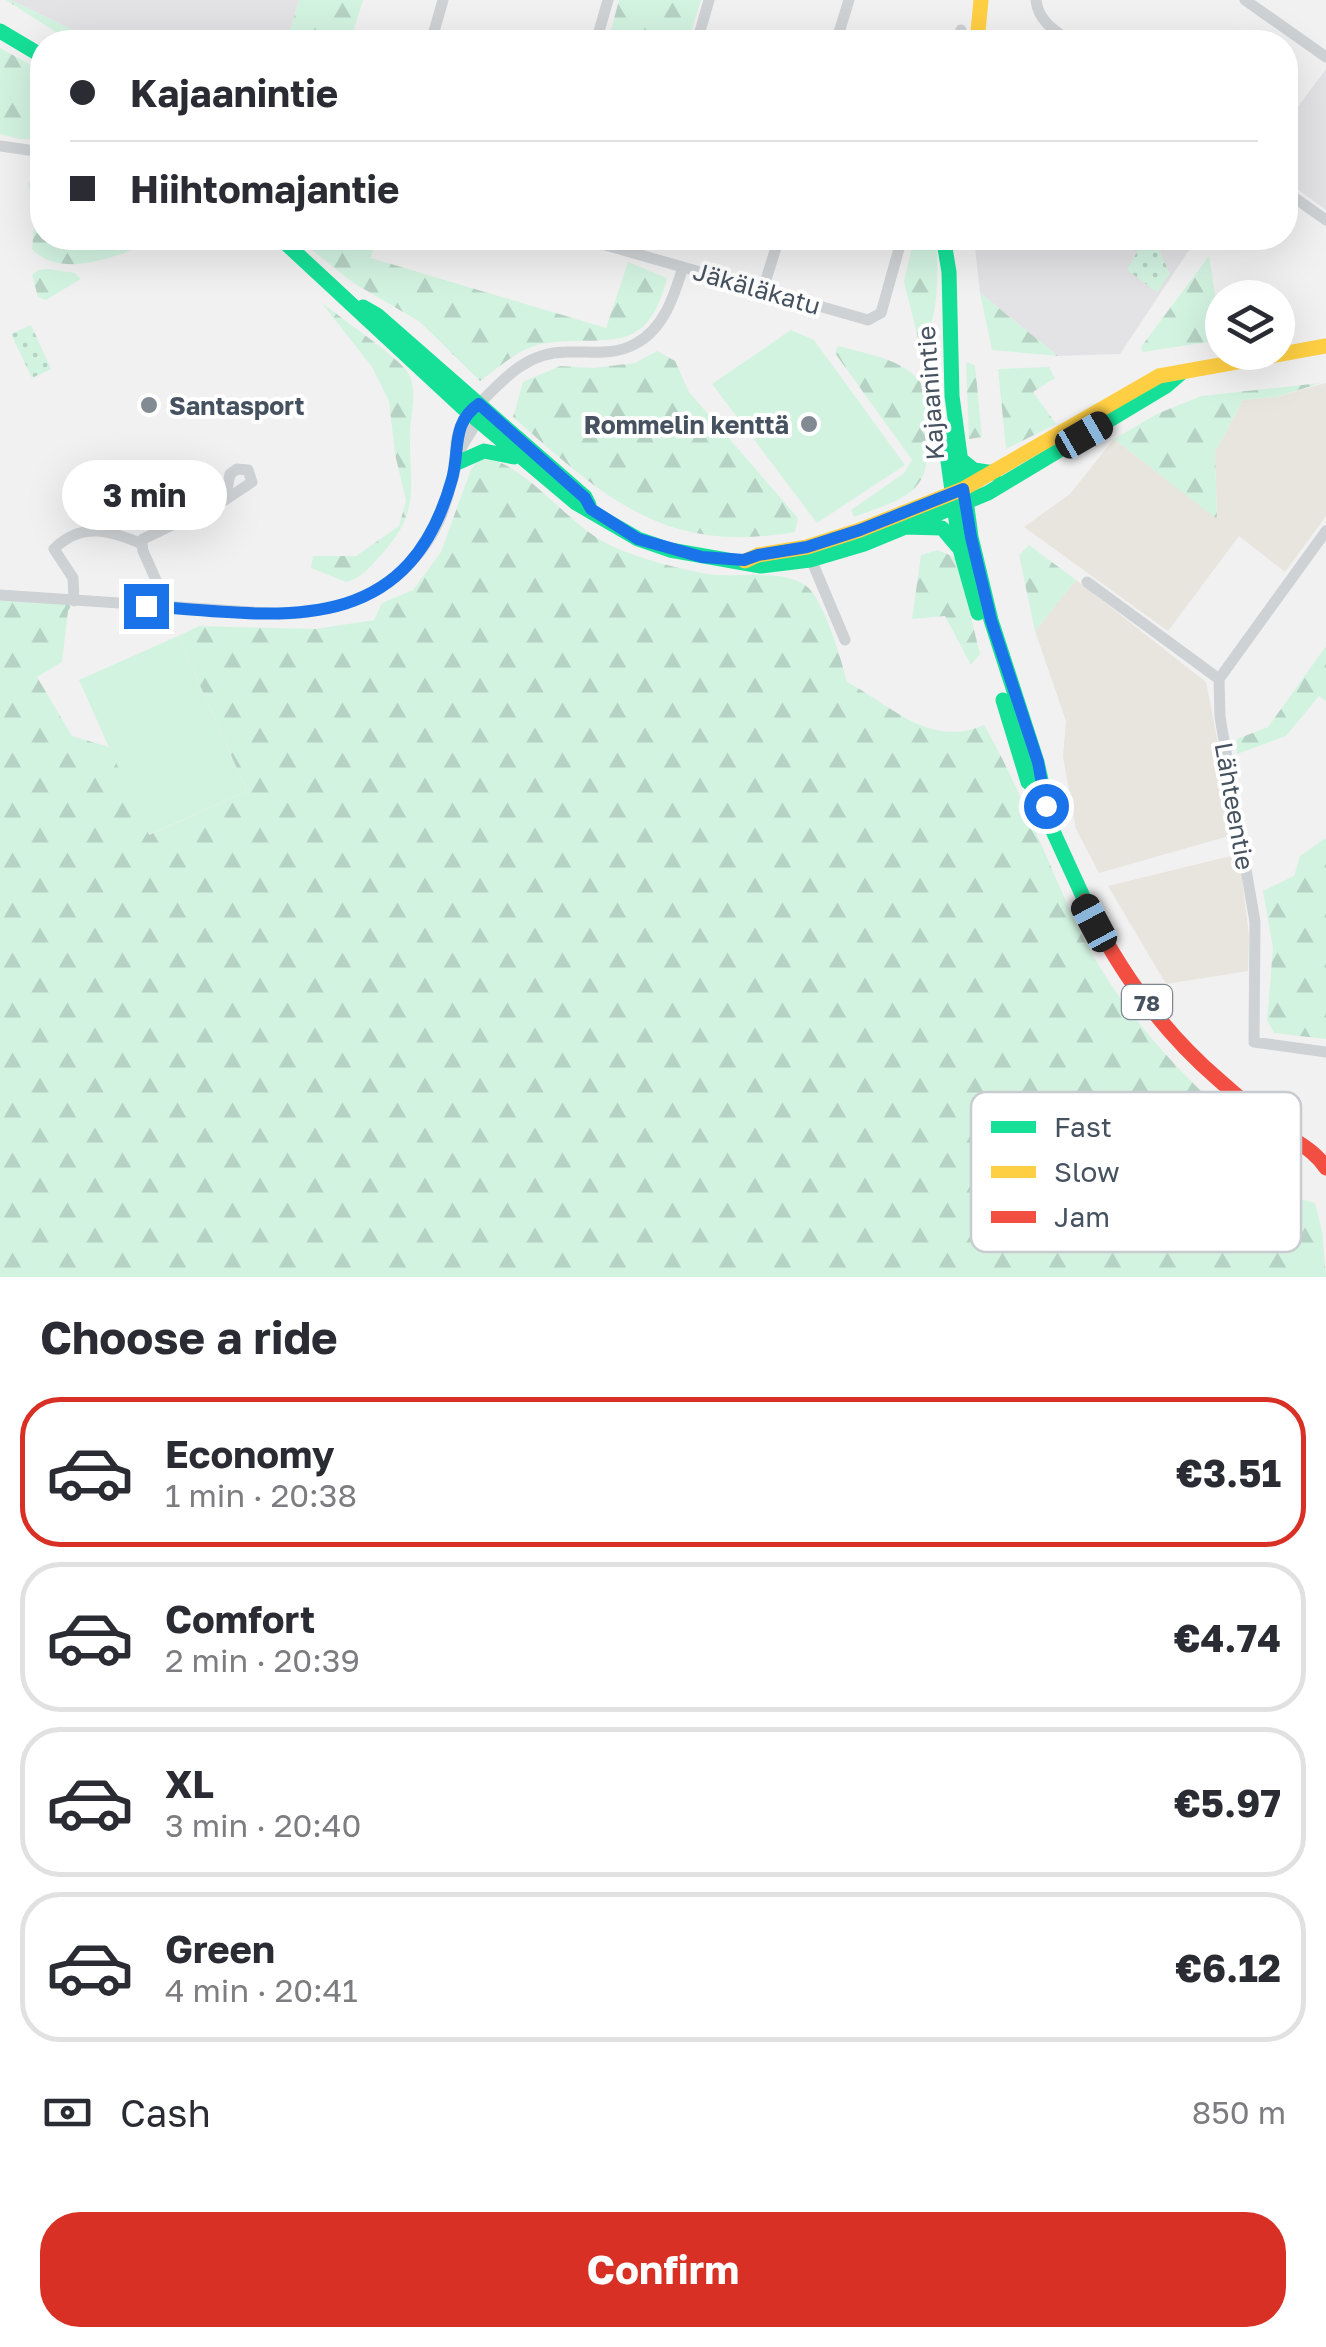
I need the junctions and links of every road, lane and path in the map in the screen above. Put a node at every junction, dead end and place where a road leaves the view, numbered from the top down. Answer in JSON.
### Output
{"nodes":[{"id":1,"x":443,"y":0,"type":"edge"},
{"id":2,"x":608,"y":0,"type":"edge"},
{"id":3,"x":709,"y":0,"type":"edge"},
{"id":4,"x":849,"y":0,"type":"edge"},
{"id":5,"x":982,"y":0,"type":"edge"},
{"id":6,"x":1036,"y":0,"type":"edge"},
{"id":7,"x":1245,"y":0,"type":"edge"},
{"id":8,"x":434,"y":30,"type":"edge"},
{"id":9,"x":599,"y":30,"type":"edge"},
{"id":10,"x":700,"y":30,"type":"edge"},
{"id":11,"x":840,"y":30,"type":"edge"},
{"id":12,"x":978,"y":30,"type":"edge"},
{"id":13,"x":1054,"y":30,"type":"edge"},
{"id":14,"x":1288,"y":30,"type":"edge"},
{"id":15,"x":0,"y":31,"type":"edge"},
{"id":16,"x":1298,"y":37,"type":"edge"},
{"id":17,"x":30,"y":49,"type":"edge"},
{"id":18,"x":1326,"y":57,"type":"edge"},
{"id":19,"x":0,"y":146,"type":"edge"},
{"id":20,"x":30,"y":150,"type":"edge"},
{"id":21,"x":1298,"y":200,"type":"edge"},
{"id":22,"x":1326,"y":220,"type":"edge"},
{"id":23,"x":294,"y":250,"type":"edge"},
{"id":24,"x":624,"y":250,"type":"edge"},
{"id":25,"x":639,"y":250,"type":"edge"},
{"id":26,"x":775,"y":250,"type":"edge"},
{"id":27,"x":899,"y":250,"type":"edge"},
{"id":28,"x":944,"y":250,"type":"edge"},
{"id":29,"x":946,"y":250,"type":"edge"},
{"id":30,"x":638,"y":254,"type":"junction"},
{"id":31,"x":682,"y":266,"type":"junction"},
{"id":32,"x":764,"y":289,"type":"junction"},
{"id":33,"x":1326,"y":346,"type":"edge"},
{"id":34,"x":1181,"y":373,"type":"junction"},
{"id":35,"x":475,"y":413,"type":"junction"},
{"id":36,"x":959,"y":458,"type":"junction"},
{"id":37,"x":522,"y":461,"type":"junction"},
{"id":38,"x":457,"y":463,"type":"junction"},
{"id":39,"x":994,"y":473,"type":"junction"},
{"id":40,"x":958,"y":499,"type":"junction"},
{"id":41,"x":225,"y":500,"type":"dead end"},
{"id":42,"x":591,"y":509,"type":"junction"},
{"id":43,"x":904,"y":527,"type":"junction"},
{"id":44,"x":1326,"y":530,"type":"edge"},
{"id":45,"x":142,"y":544,"type":"junction"},
{"id":46,"x":960,"y":550,"type":"junction"},
{"id":47,"x":809,"y":553,"type":"junction"},
{"id":48,"x":1086,"y":582,"type":"dead end"},
{"id":49,"x":0,"y":594,"type":"edge"},
{"id":50,"x":74,"y":601,"type":"junction"},
{"id":51,"x":168,"y":608,"type":"junction"},
{"id":52,"x":845,"y":640,"type":"dead end"},
{"id":53,"x":1219,"y":679,"type":"junction"},
{"id":54,"x":1043,"y":797,"type":"junction"},
{"id":55,"x":1326,"y":1052,"type":"edge"},
{"id":56,"x":1233,"y":1092,"type":"edge"},
{"id":57,"x":1301,"y":1143,"type":"edge"},
{"id":58,"x":1323,"y":1159,"type":"edge"}],
"edges":[{"from":1,"to":8,"type":"street"},
{"from":2,"to":9,"type":"street"},
{"from":3,"to":10,"type":"street"},
{"from":4,"to":11,"type":"street"},
{"from":5,"to":12,"type":"street"},
{"from":6,"to":13,"type":"street"},
{"from":7,"to":14,"type":"street"},
{"from":15,"to":17,"type":"street"},
{"from":16,"to":18,"type":"street"},
{"from":19,"to":20,"type":"street"},
{"from":21,"to":22,"type":"street"},
{"from":23,"to":35,"type":"street"},
{"from":24,"to":30,"type":"street","name":"Jäkäläkatu"},
{"from":25,"to":30,"type":"street"},
{"from":26,"to":32,"type":"street"},
{"from":27,"to":32,"type":"street","name":"Jäkäläkatu"},
{"from":28,"to":40,"type":"street","name":"Kajaanintie","number":"78"},
{"from":29,"to":36,"type":"street","name":"Kajaanintie","number":"78"},
{"from":30,"to":31,"type":"street","name":"Jäkäläkatu"},
{"from":31,"to":32,"type":"street","name":"Jäkäläkatu"},
{"from":31,"to":35,"type":"street"},
{"from":33,"to":34,"type":"street"},
{"from":34,"to":39,"type":"street"},
{"from":34,"to":40,"type":"street"},
{"from":35,"to":37,"type":"street"},
{"from":35,"to":38,"type":"street"},
{"from":35,"to":42,"type":"street"},
{"from":36,"to":39,"type":"street"},
{"from":36,"to":40,"type":"street","name":"Kajaanintie","number":"78"},
{"from":37,"to":38,"type":"street"},
{"from":37,"to":42,"type":"street"},
{"from":38,"to":51,"type":"street"},
{"from":39,"to":40,"type":"street"},
{"from":40,"to":43,"type":"street"},
{"from":40,"to":46,"type":"street","name":"Kajaanintie","number":"78"},
{"from":40,"to":47,"type":"street"},
{"from":40,"to":54,"type":"street","name":"Kajaanintie","number":"78"},
{"from":41,"to":45,"type":"street"},
{"from":42,"to":47,"type":"street"},
{"from":43,"to":46,"type":"street"},
{"from":43,"to":47,"type":"street"},
{"from":44,"to":53,"type":"street"},
{"from":45,"to":50,"type":"street"},
{"from":45,"to":51,"type":"street"},
{"from":46,"to":54,"type":"street","name":"Kajaanintie","number":"78"},
{"from":47,"to":52,"type":"street"},
{"from":48,"to":53,"type":"street"},
{"from":49,"to":50,"type":"street"},
{"from":50,"to":51,"type":"street"},
{"from":53,"to":55,"type":"street","name":"Lähteentie"},
{"from":54,"to":56,"type":"street","number":"78"},
{"from":57,"to":58,"type":"street","number":"78"}]}
